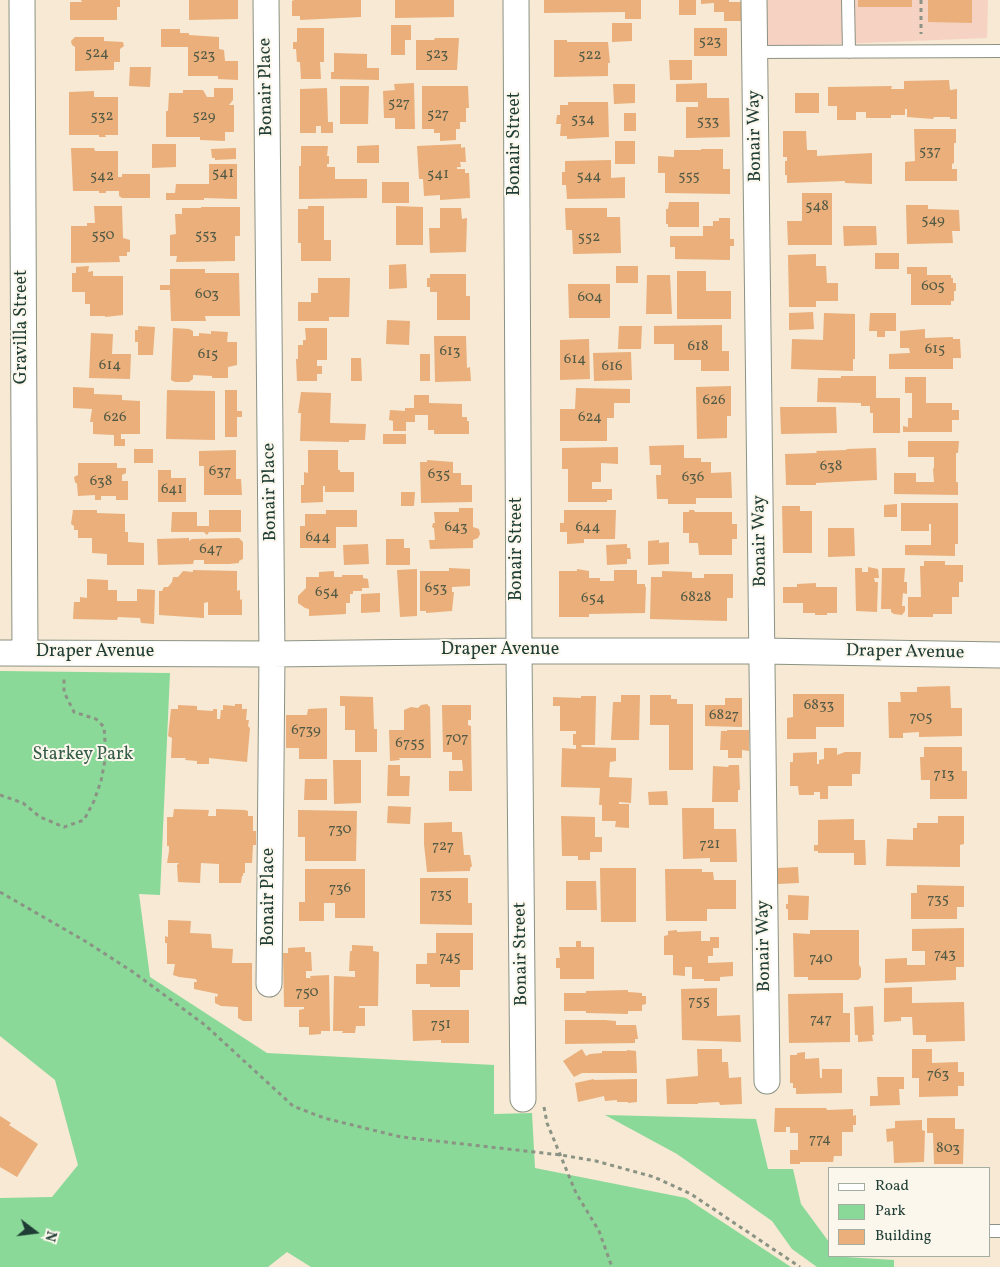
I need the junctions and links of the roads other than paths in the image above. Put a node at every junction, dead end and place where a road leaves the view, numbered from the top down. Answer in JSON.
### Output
{"nodes":[{"id":1,"x":22,"y":0,"type":"edge"},
{"id":2,"x":266,"y":0,"type":"edge"},
{"id":3,"x":516,"y":0,"type":"edge"},
{"id":4,"x":754,"y":0,"type":"edge"},
{"id":5,"x":848,"y":0,"type":"edge"},
{"id":6,"x":1000,"y":51,"type":"edge"},
{"id":7,"x":756,"y":52,"type":"junction"},
{"id":8,"x":849,"y":52,"type":"junction"},
{"id":9,"x":762,"y":650,"type":"junction"},
{"id":10,"x":518,"y":651,"type":"junction"},
{"id":11,"x":0,"y":653,"type":"edge"},
{"id":12,"x":25,"y":653,"type":"junction"},
{"id":13,"x":272,"y":654,"type":"junction"},
{"id":14,"x":1000,"y":655,"type":"edge"},
{"id":15,"x":269,"y":984,"type":"dead end"},
{"id":16,"x":767,"y":1081,"type":"dead end"},
{"id":17,"x":523,"y":1099,"type":"road end"}],
"edges":[{"from":1,"to":12,"type":"street","name":"Gravilla Street"},
{"from":2,"to":13,"type":"street","name":"Bonair Place"},
{"from":3,"to":10,"type":"street","name":"Bonair Street"},
{"from":4,"to":7,"type":"street","name":"Bonair Way"},
{"from":5,"to":8,"type":"lane"},
{"from":6,"to":8,"type":"lane"},
{"from":7,"to":8,"type":"lane"},
{"from":7,"to":9,"type":"street","name":"Bonair Way"},
{"from":9,"to":10,"type":"street","name":"Draper Avenue"},
{"from":9,"to":14,"type":"street","name":"Draper Avenue"},
{"from":9,"to":16,"type":"street","name":"Bonair Way"},
{"from":10,"to":13,"type":"street","name":"Draper Avenue"},
{"from":10,"to":17,"type":"street","name":"Bonair Street"},
{"from":11,"to":12,"type":"street","name":"Draper Avenue"},
{"from":12,"to":13,"type":"street","name":"Draper Avenue"},
{"from":13,"to":15,"type":"street","name":"Bonair Place"}]}
